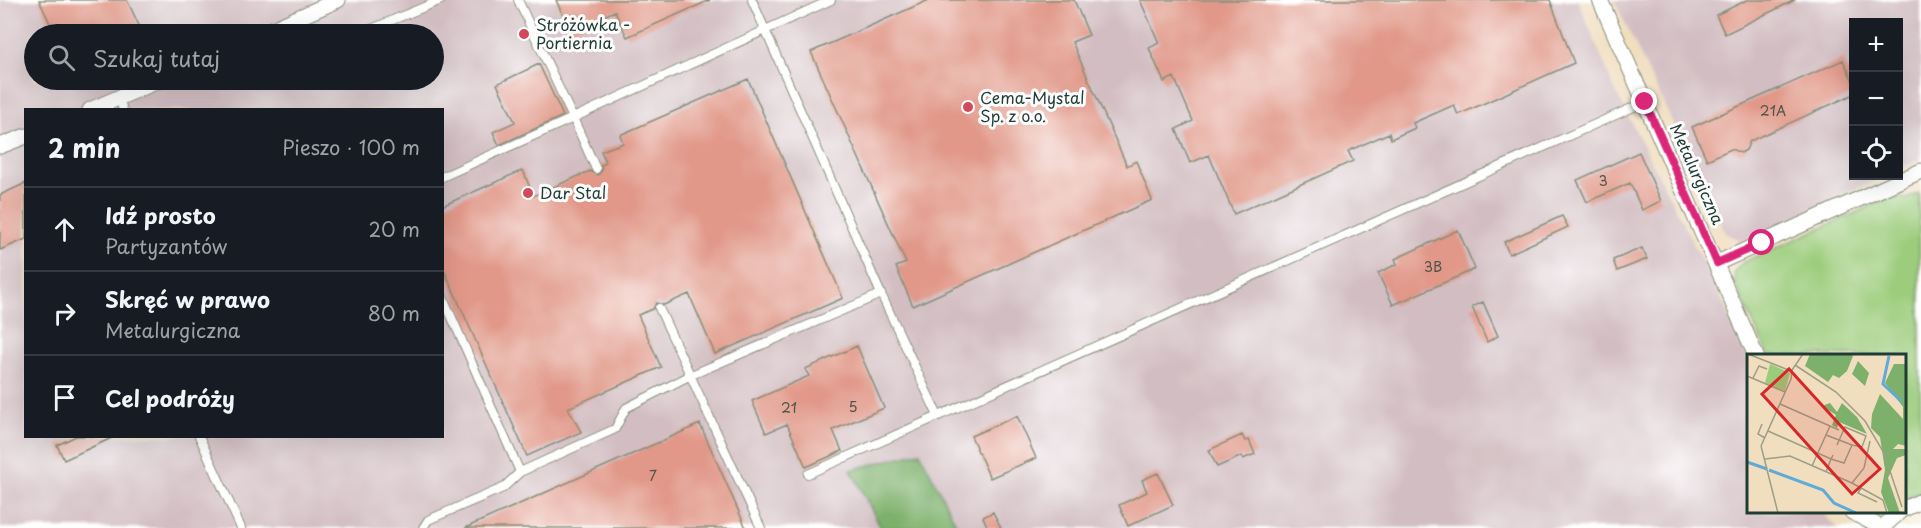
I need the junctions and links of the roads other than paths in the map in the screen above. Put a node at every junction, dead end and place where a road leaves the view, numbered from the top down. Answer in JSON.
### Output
{"nodes":[{"id":1,"x":338,"y":0,"type":"edge"},
{"id":2,"x":441,"y":0,"type":"edge"},
{"id":3,"x":518,"y":0,"type":"edge"},
{"id":4,"x":752,"y":0,"type":"edge"},
{"id":5,"x":831,"y":0,"type":"edge"},
{"id":6,"x":1600,"y":0,"type":"edge"},
{"id":7,"x":284,"y":24,"type":"edge"},
{"id":8,"x":383,"y":24,"type":"edge"},
{"id":9,"x":766,"y":30,"type":"junction"},
{"id":10,"x":144,"y":90,"type":"edge"},
{"id":11,"x":1645,"y":102,"type":"junction"},
{"id":12,"x":121,"y":104,"type":"edge"},
{"id":13,"x":100,"y":108,"type":"edge"},
{"id":14,"x":573,"y":118,"type":"junction"},
{"id":15,"x":24,"y":137,"type":"edge"},
{"id":16,"x":0,"y":146,"type":"edge"},
{"id":17,"x":596,"y":169,"type":"dead end"},
{"id":18,"x":1921,"y":171,"type":"edge"},
{"id":19,"x":444,"y":176,"type":"edge"},
{"id":20,"x":1717,"y":263,"type":"junction"},
{"id":21,"x":881,"y":294,"type":"junction"},
{"id":22,"x":444,"y":300,"type":"edge"},
{"id":23,"x":659,"y":308,"type":"dead end"},
{"id":24,"x":1755,"y":354,"type":"edge"},
{"id":25,"x":689,"y":376,"type":"junction"},
{"id":26,"x":938,"y":416,"type":"junction"},
{"id":27,"x":200,"y":438,"type":"edge"},
{"id":28,"x":520,"y":471,"type":"junction"},
{"id":29,"x":808,"y":474,"type":"dead end"},
{"id":30,"x":1921,"y":501,"type":"edge"},
{"id":31,"x":1906,"y":508,"type":"edge"},
{"id":32,"x":1853,"y":513,"type":"edge"},
{"id":33,"x":1898,"y":513,"type":"edge"},
{"id":34,"x":241,"y":528,"type":"edge"},
{"id":35,"x":423,"y":528,"type":"edge"},
{"id":36,"x":761,"y":528,"type":"edge"},
{"id":37,"x":1882,"y":528,"type":"edge"}],
"edges":[{"from":1,"to":7,"type":"street"},
{"from":2,"to":8,"type":"lane"},
{"from":3,"to":14,"type":"lane"},
{"from":4,"to":9,"type":"lane"},
{"from":5,"to":9,"type":"lane"},
{"from":6,"to":11,"type":"street","name":"Metalurgiczna"},
{"from":9,"to":14,"type":"lane"},
{"from":9,"to":21,"type":"lane"},
{"from":10,"to":12,"type":"street"},
{"from":11,"to":20,"type":"street","name":"Metalurgiczna"},
{"from":11,"to":26,"type":"lane"},
{"from":12,"to":13,"type":"street"},
{"from":14,"to":17,"type":"lane"},
{"from":14,"to":19,"type":"lane"},
{"from":15,"to":16,"type":"street"},
{"from":18,"to":20,"type":"street"},
{"from":20,"to":24,"type":"street","name":"Metalurgiczna"},
{"from":21,"to":25,"type":"lane"},
{"from":21,"to":26,"type":"lane"},
{"from":22,"to":28,"type":"lane"},
{"from":23,"to":25,"type":"lane"},
{"from":25,"to":28,"type":"lane"},
{"from":25,"to":36,"type":"lane"},
{"from":26,"to":29,"type":"lane"},
{"from":27,"to":34,"type":"lane"},
{"from":28,"to":35,"type":"lane"},
{"from":30,"to":31,"type":"street"},
{"from":32,"to":37,"type":"street"},
{"from":33,"to":37,"type":"street"}]}
